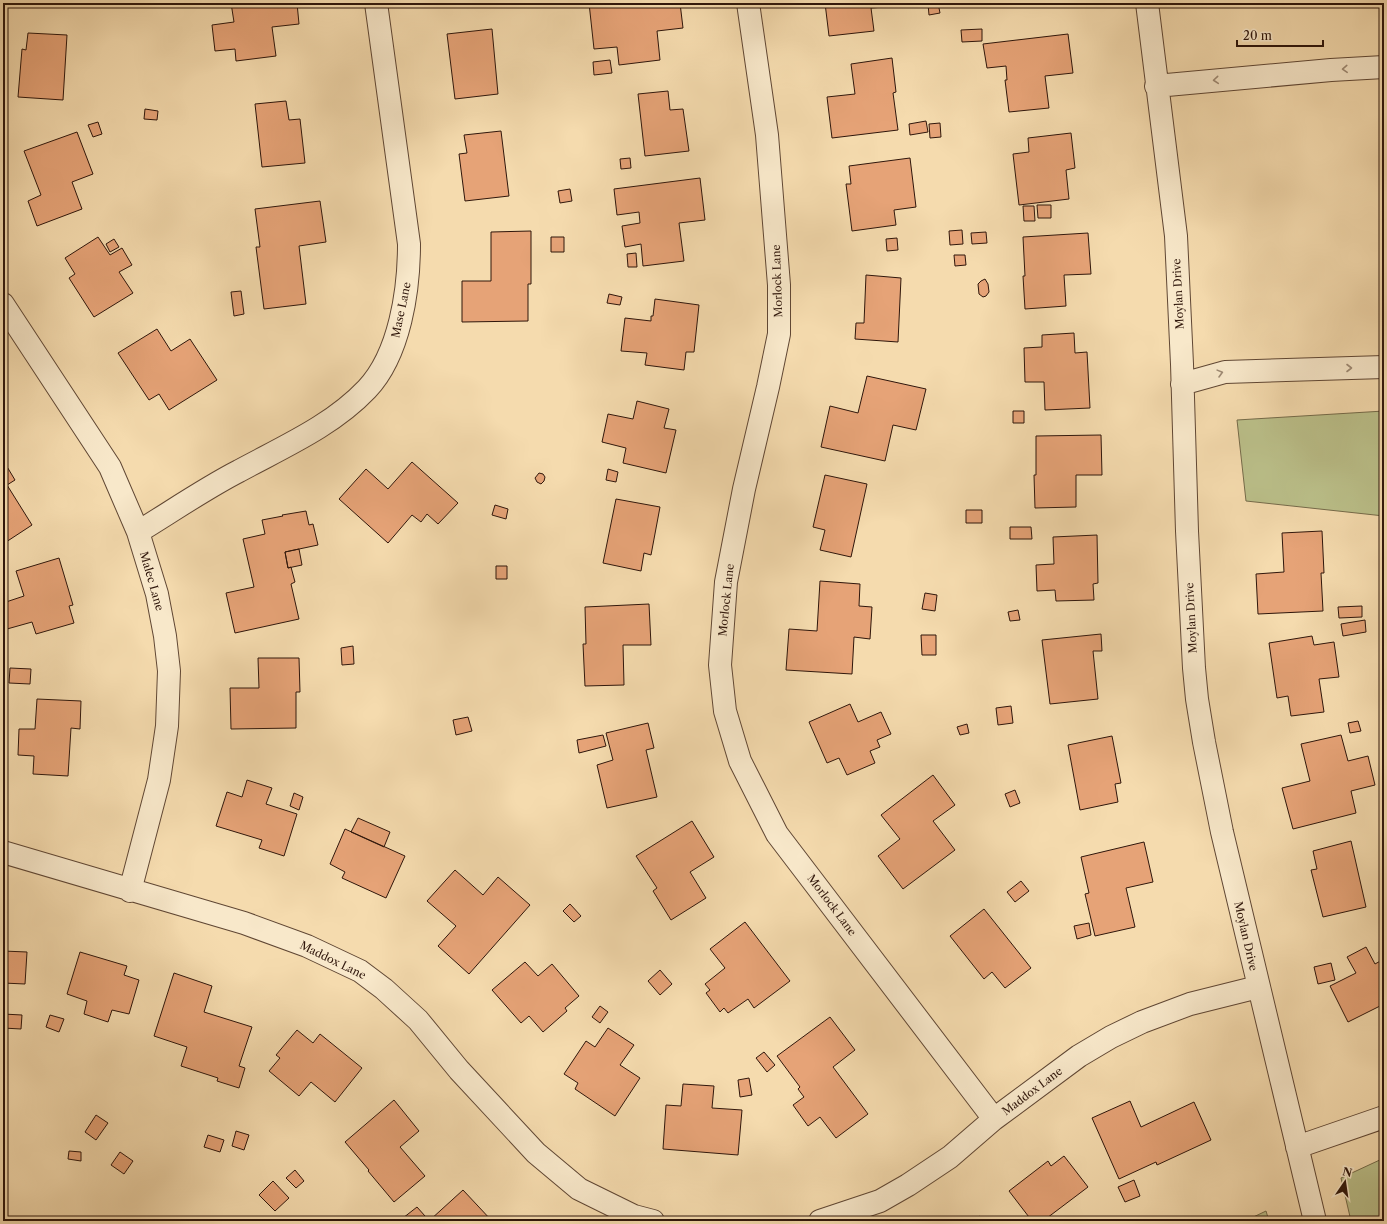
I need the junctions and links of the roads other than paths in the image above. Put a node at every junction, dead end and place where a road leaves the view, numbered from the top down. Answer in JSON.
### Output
{"nodes":[{"id":1,"x":376,"y":3,"type":"edge"},
{"id":2,"x":748,"y":3,"type":"edge"},
{"id":3,"x":1147,"y":3,"type":"edge"},
{"id":4,"x":1384,"y":67,"type":"edge"},
{"id":5,"x":1156,"y":86,"type":"junction"},
{"id":6,"x":3,"y":304,"type":"edge"},
{"id":7,"x":1384,"y":368,"type":"edge"},
{"id":8,"x":1182,"y":384,"type":"junction"},
{"id":9,"x":138,"y":532,"type":"junction"},
{"id":10,"x":3,"y":852,"type":"edge"},
{"id":11,"x":130,"y":891,"type":"junction"},
{"id":12,"x":1258,"y":987,"type":"junction"},
{"id":13,"x":1384,"y":1117,"type":"edge"},
{"id":14,"x":994,"y":1119,"type":"junction"},
{"id":15,"x":1297,"y":1147,"type":"junction"},
{"id":16,"x":653,"y":1221,"type":"edge"},
{"id":17,"x":820,"y":1221,"type":"edge"},
{"id":18,"x":1315,"y":1221,"type":"edge"}],
"edges":[{"from":1,"to":9,"type":"street","name":"Mase Lane"},
{"from":2,"to":14,"type":"street","name":"Morlock Lane"},
{"from":3,"to":5,"type":"street","name":"Moylan Drive"},
{"from":4,"to":5,"type":"street","one_way":true},
{"from":5,"to":8,"type":"street","name":"Moylan Drive"},
{"from":6,"to":9,"type":"street","name":"Malec Lane"},
{"from":8,"to":7,"type":"street","one_way":true},
{"from":8,"to":12,"type":"street","name":"Moylan Drive"},
{"from":9,"to":11,"type":"street","name":"Malec Lane"},
{"from":10,"to":11,"type":"street","name":"Maddox Lane"},
{"from":11,"to":16,"type":"street","name":"Maddox Lane"},
{"from":12,"to":14,"type":"street","name":"Maddox Lane"},
{"from":12,"to":15,"type":"street","name":"Moylan Drive"},
{"from":13,"to":15,"type":"street"},
{"from":14,"to":17,"type":"street","name":"Maddox Lane"},
{"from":15,"to":18,"type":"street","name":"Moylan Drive"}]}
